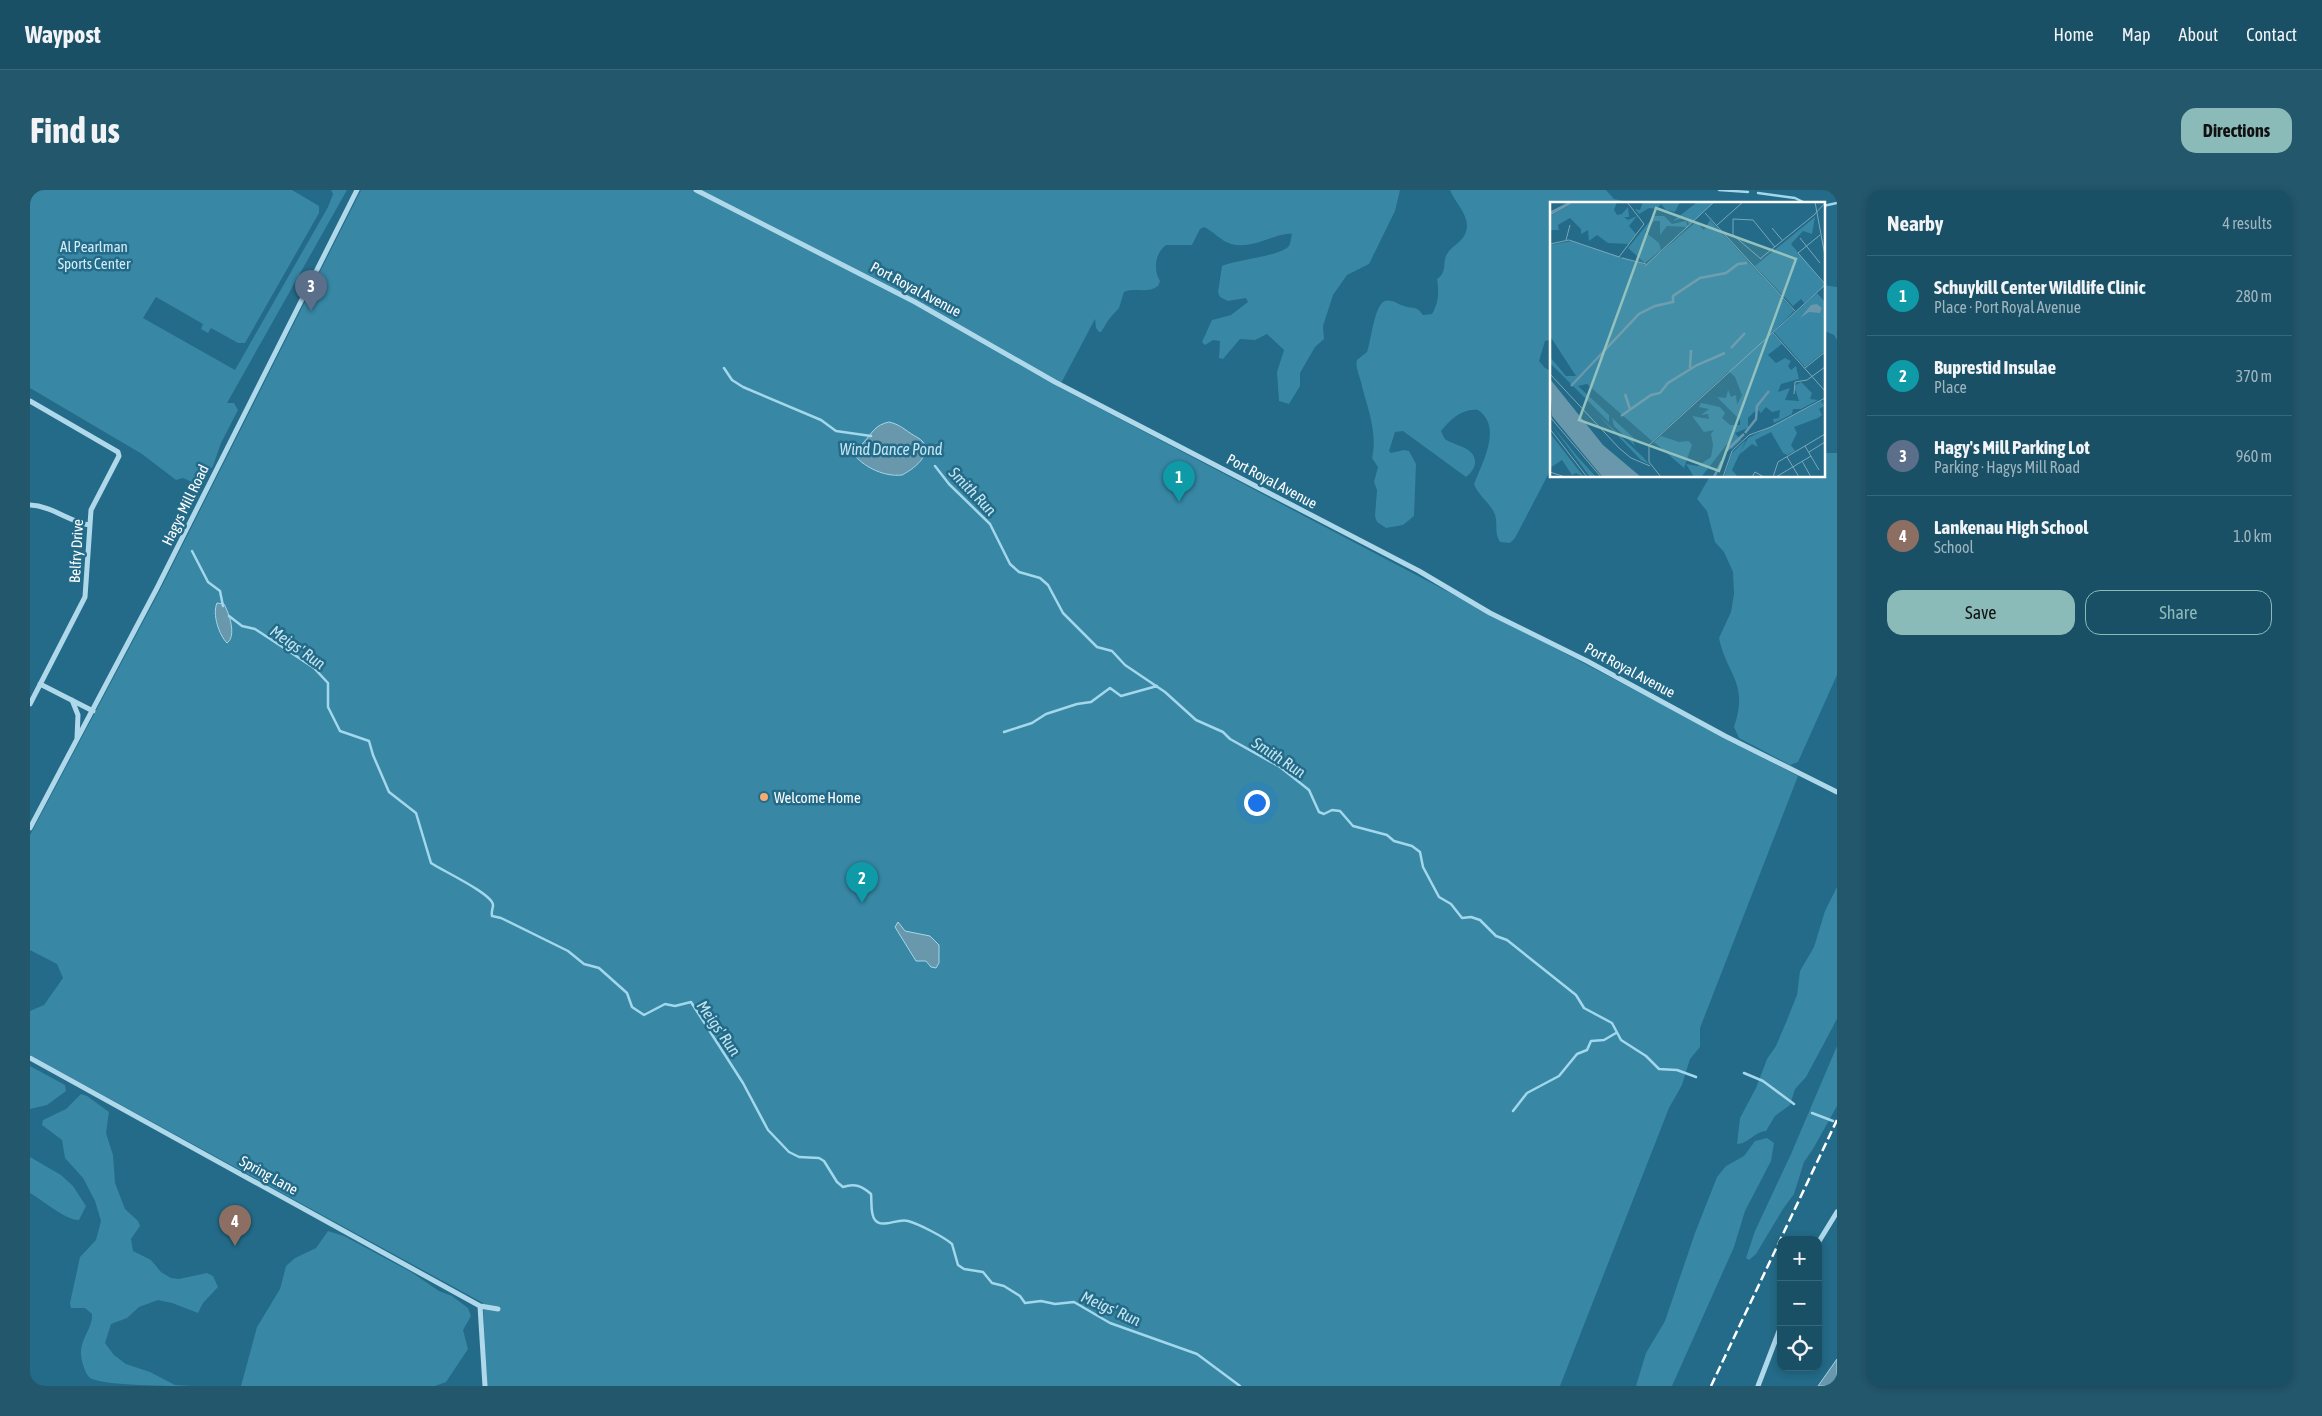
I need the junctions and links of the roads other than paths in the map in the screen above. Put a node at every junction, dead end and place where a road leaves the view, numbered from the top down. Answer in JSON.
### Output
{"nodes":[{"id":1,"x":357,"y":190,"type":"edge"},
{"id":2,"x":696,"y":190,"type":"edge"},
{"id":3,"x":30,"y":401,"type":"edge"},
{"id":4,"x":30,"y":505,"type":"edge"},
{"id":5,"x":89,"y":525,"type":"junction"},
{"id":6,"x":40,"y":684,"type":"junction"},
{"id":7,"x":72,"y":700,"type":"junction"},
{"id":8,"x":30,"y":704,"type":"edge"},
{"id":9,"x":93,"y":711,"type":"junction"},
{"id":10,"x":76,"y":740,"type":"junction"},
{"id":11,"x":1837,"y":792,"type":"edge"},
{"id":12,"x":30,"y":828,"type":"edge"},
{"id":13,"x":30,"y":1058,"type":"edge"},
{"id":14,"x":1837,"y":1212,"type":"edge"},
{"id":15,"x":1822,"y":1236,"type":"edge"},
{"id":16,"x":480,"y":1306,"type":"junction"},
{"id":17,"x":498,"y":1309,"type":"dead end"},
{"id":18,"x":1777,"y":1336,"type":"edge"},
{"id":19,"x":485,"y":1386,"type":"edge"},
{"id":20,"x":1758,"y":1386,"type":"edge"}],
"edges":[{"from":1,"to":9,"type":"street","name":"Hagys Mill Road"},
{"from":2,"to":11,"type":"street","name":"Port Royal Avenue"},
{"from":3,"to":5,"type":"street","name":"Belfry Drive"},
{"from":4,"to":5,"type":"street"},
{"from":5,"to":6,"type":"street","name":"Belfry Drive"},
{"from":6,"to":7,"type":"street"},
{"from":6,"to":8,"type":"street","name":"Belfry Drive"},
{"from":7,"to":9,"type":"street"},
{"from":7,"to":10,"type":"street"},
{"from":9,"to":10,"type":"street","name":"Hagys Mill Road"},
{"from":10,"to":12,"type":"street","name":"Hagys Mill Road"},
{"from":13,"to":16,"type":"street","name":"Spring Lane"},
{"from":14,"to":15,"type":"street"},
{"from":16,"to":17,"type":"street","name":"Spring Lane"},
{"from":16,"to":19,"type":"street"},
{"from":18,"to":20,"type":"street"}]}
